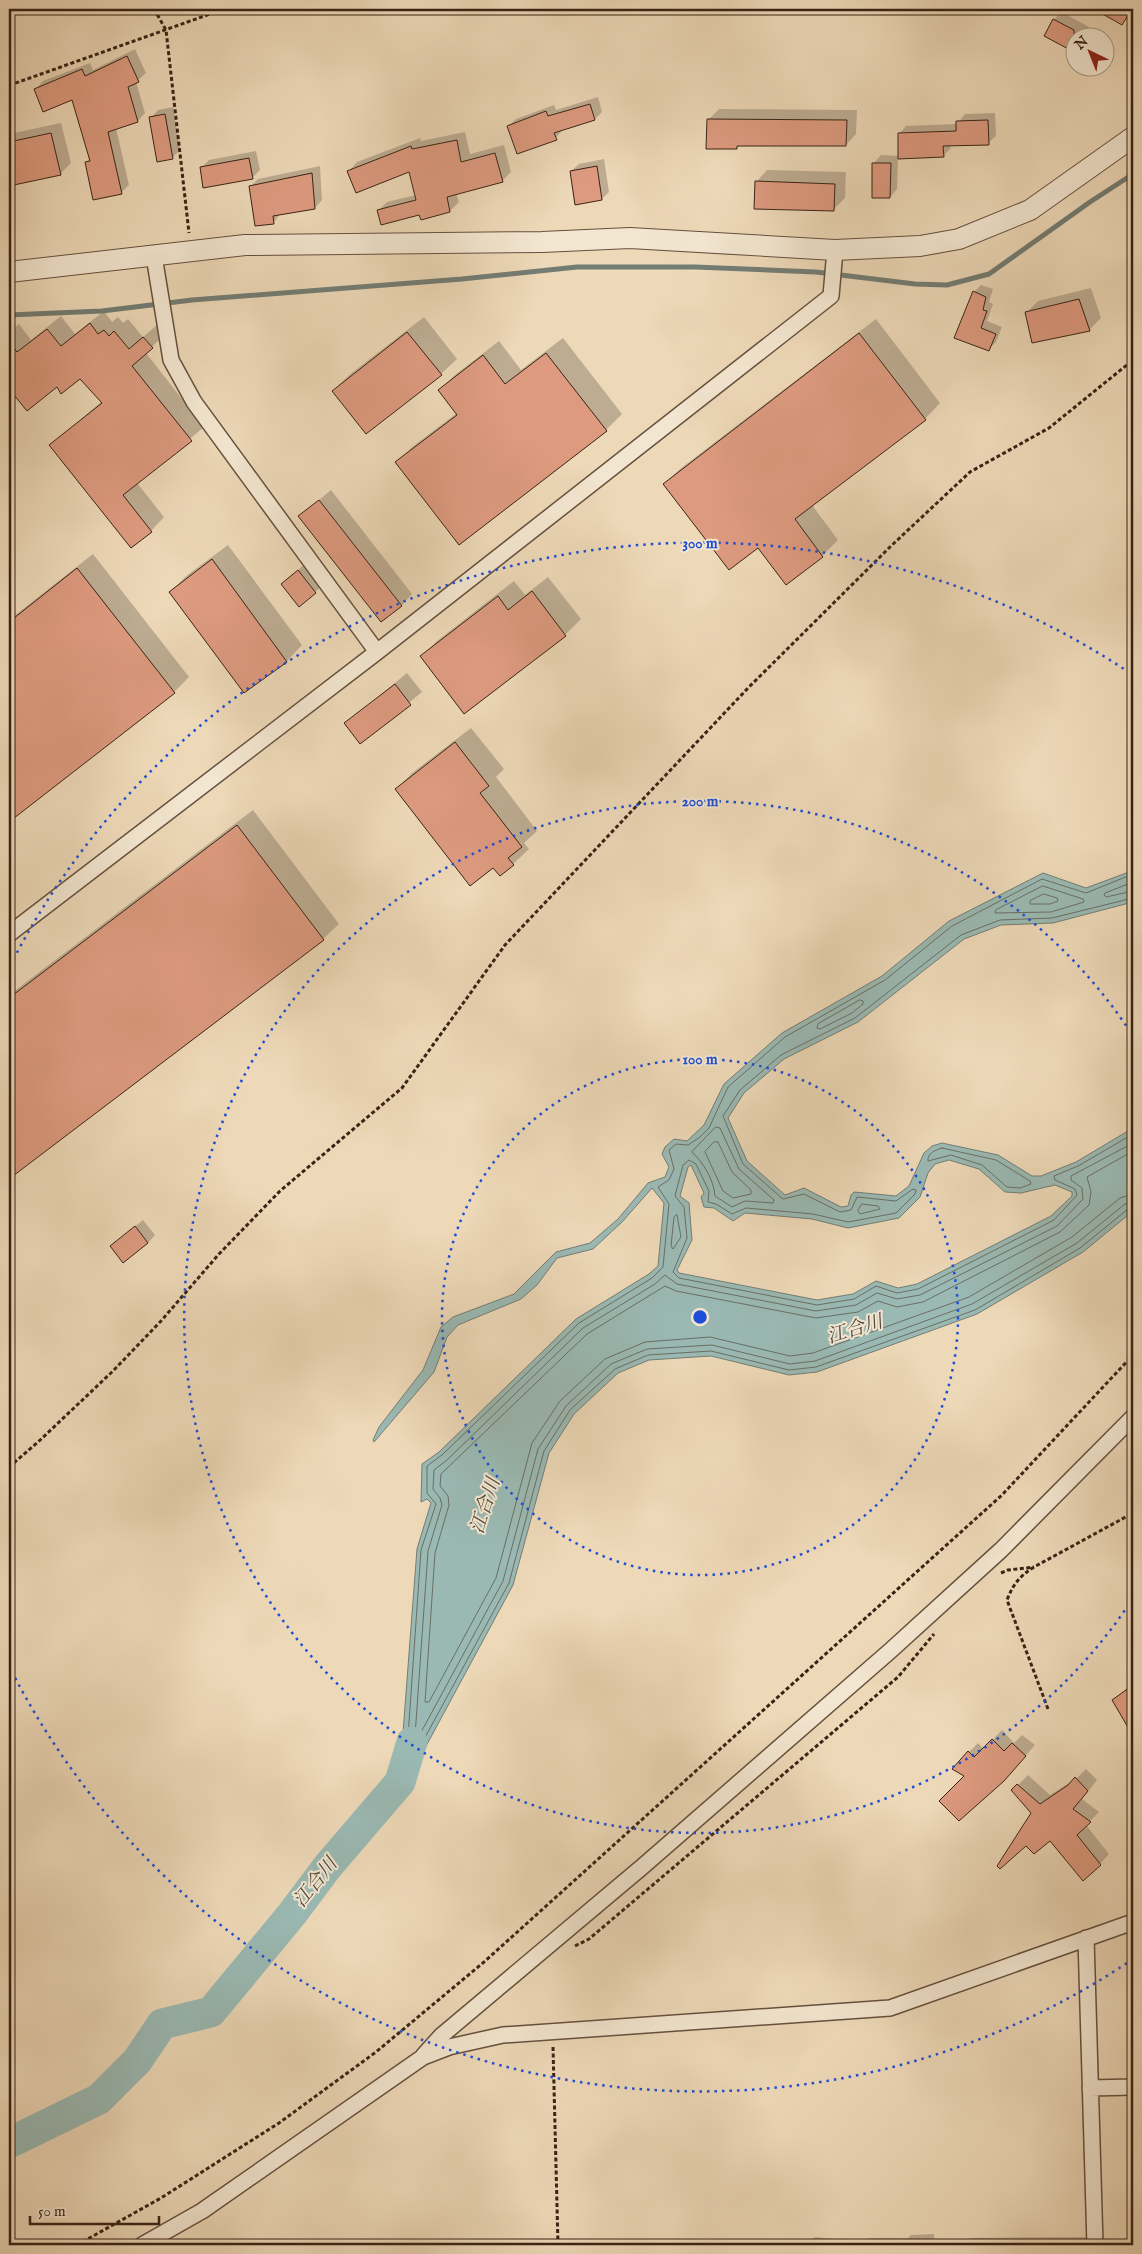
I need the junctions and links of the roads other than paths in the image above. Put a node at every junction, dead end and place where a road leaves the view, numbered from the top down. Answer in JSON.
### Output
{"nodes":[{"id":1,"x":1133,"y":137,"type":"edge"},
{"id":2,"x":835,"y":250,"type":"junction"},
{"id":3,"x":154,"y":256,"type":"junction"},
{"id":4,"x":9,"y":272,"type":"edge"},
{"id":5,"x":376,"y":652,"type":"junction"},
{"id":6,"x":9,"y":934,"type":"edge"},
{"id":7,"x":1131,"y":1420,"type":"edge"},
{"id":8,"x":1133,"y":1922,"type":"edge"},
{"id":9,"x":1086,"y":1938,"type":"junction"},
{"id":10,"x":423,"y":2057,"type":"junction"},
{"id":11,"x":1133,"y":2087,"type":"edge"},
{"id":12,"x":1090,"y":2088,"type":"junction"},
{"id":13,"x":142,"y":2245,"type":"edge"},
{"id":14,"x":1096,"y":2245,"type":"edge"}],
"edges":[{"from":1,"to":2,"type":"street"},
{"from":2,"to":3,"type":"street"},
{"from":2,"to":5,"type":"street"},
{"from":3,"to":4,"type":"street"},
{"from":3,"to":5,"type":"street"},
{"from":5,"to":6,"type":"street"},
{"from":7,"to":10,"type":"street"},
{"from":8,"to":9,"type":"street"},
{"from":9,"to":10,"type":"street"},
{"from":9,"to":12,"type":"street"},
{"from":10,"to":13,"type":"street"},
{"from":11,"to":12,"type":"street"},
{"from":12,"to":14,"type":"street"}]}
